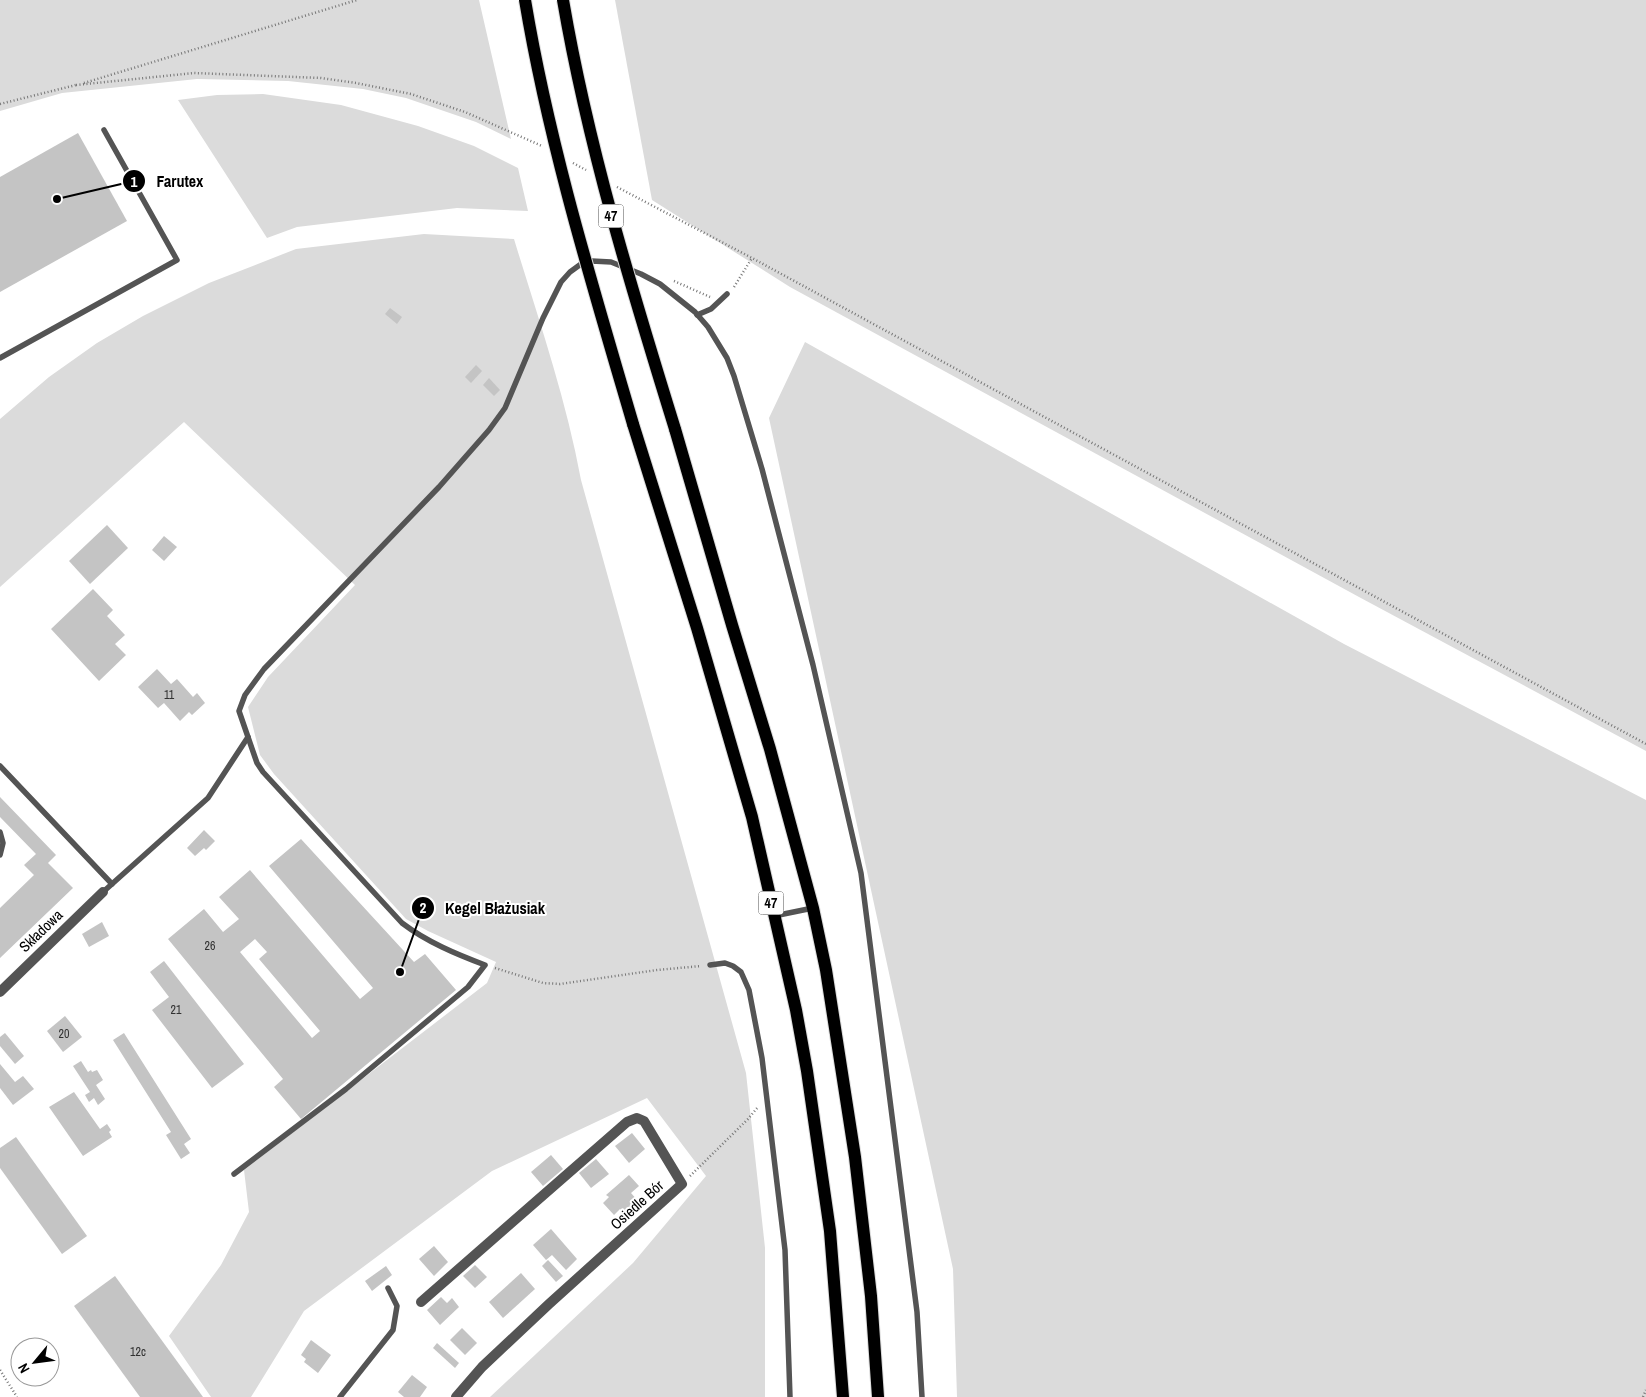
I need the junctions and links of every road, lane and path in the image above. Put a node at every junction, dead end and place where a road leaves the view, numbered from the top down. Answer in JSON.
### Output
{"nodes":[{"id":1,"x":358,"y":0,"type":"edge"},
{"id":2,"x":525,"y":0,"type":"edge"},
{"id":3,"x":563,"y":0,"type":"edge"},
{"id":4,"x":76,"y":86,"type":"junction"},
{"id":5,"x":0,"y":104,"type":"edge"},
{"id":6,"x":104,"y":130,"type":"dead end"},
{"id":7,"x":546,"y":148,"type":"dead end"},
{"id":8,"x":572,"y":162,"type":"dead end"},
{"id":9,"x":589,"y":171,"type":"dead end"},
{"id":10,"x":614,"y":185,"type":"dead end"},
{"id":11,"x":752,"y":258,"type":"junction"},
{"id":12,"x":727,"y":294,"type":"joint"},
{"id":13,"x":697,"y":315,"type":"junction"},
{"id":14,"x":0,"y":358,"type":"edge"},
{"id":15,"x":248,"y":737,"type":"junction"},
{"id":16,"x":1646,"y":744,"type":"edge"},
{"id":17,"x":0,"y":766,"type":"edge"},
{"id":18,"x":0,"y":832,"type":"edge"},
{"id":19,"x":0,"y":855,"type":"edge"},
{"id":20,"x":112,"y":884,"type":"junction"},
{"id":21,"x":103,"y":892,"type":"joint"},
{"id":22,"x":813,"y":908,"type":"junction"},
{"id":23,"x":774,"y":916,"type":"junction"},
{"id":24,"x":485,"y":965,"type":"junction"},
{"id":25,"x":710,"y":965,"type":"joint"},
{"id":26,"x":0,"y":992,"type":"edge"},
{"id":27,"x":766,"y":1097,"type":"junction"},
{"id":28,"x":234,"y":1174,"type":"dead end"},
{"id":29,"x":682,"y":1184,"type":"junction"},
{"id":30,"x":388,"y":1288,"type":"dead end"},
{"id":31,"x":421,"y":1302,"type":"dead end"},
{"id":32,"x":0,"y":1370,"type":"edge"},
{"id":33,"x":1646,"y":1390,"type":"edge"},
{"id":34,"x":18,"y":1397,"type":"edge"},
{"id":35,"x":340,"y":1397,"type":"edge"},
{"id":36,"x":456,"y":1397,"type":"edge"},
{"id":37,"x":790,"y":1397,"type":"edge"},
{"id":38,"x":843,"y":1397,"type":"edge"},
{"id":39,"x":878,"y":1397,"type":"edge"},
{"id":40,"x":922,"y":1397,"type":"edge"},
{"id":41,"x":1643,"y":1397,"type":"edge"}],
"edges":[{"from":1,"to":4,"type":"path"},
{"from":2,"to":23,"type":"main road","number":"47","bridge":true},
{"from":3,"to":22,"type":"main road","number":"47","bridge":true},
{"from":4,"to":5,"type":"path"},
{"from":4,"to":7,"type":"path"},
{"from":6,"to":14,"type":"lane"},
{"from":8,"to":9,"type":"path"},
{"from":10,"to":11,"type":"path"},
{"from":11,"to":12,"type":"path"},
{"from":11,"to":16,"type":"path"},
{"from":12,"to":13,"type":"lane"},
{"from":13,"to":15,"type":"lane"},
{"from":13,"to":40,"type":"lane"},
{"from":15,"to":20,"type":"lane"},
{"from":15,"to":24,"type":"lane"},
{"from":17,"to":20,"type":"lane"},
{"from":18,"to":19,"type":"lane"},
{"from":20,"to":21,"type":"lane"},
{"from":21,"to":26,"type":"street","name":"Składowa"},
{"from":22,"to":23,"type":"lane"},
{"from":22,"to":39,"type":"main road","number":"47"},
{"from":23,"to":38,"type":"main road","number":"47"},
{"from":24,"to":25,"type":"path"},
{"from":24,"to":28,"type":"lane"},
{"from":25,"to":27,"type":"lane"},
{"from":27,"to":29,"type":"path"},
{"from":27,"to":37,"type":"lane"},
{"from":29,"to":31,"type":"street","name":"Osiedle Bór"},
{"from":29,"to":36,"type":"street","name":"Osiedle Bór"},
{"from":30,"to":35,"type":"lane"},
{"from":32,"to":34,"type":"path"},
{"from":33,"to":41,"type":"path"}]}
